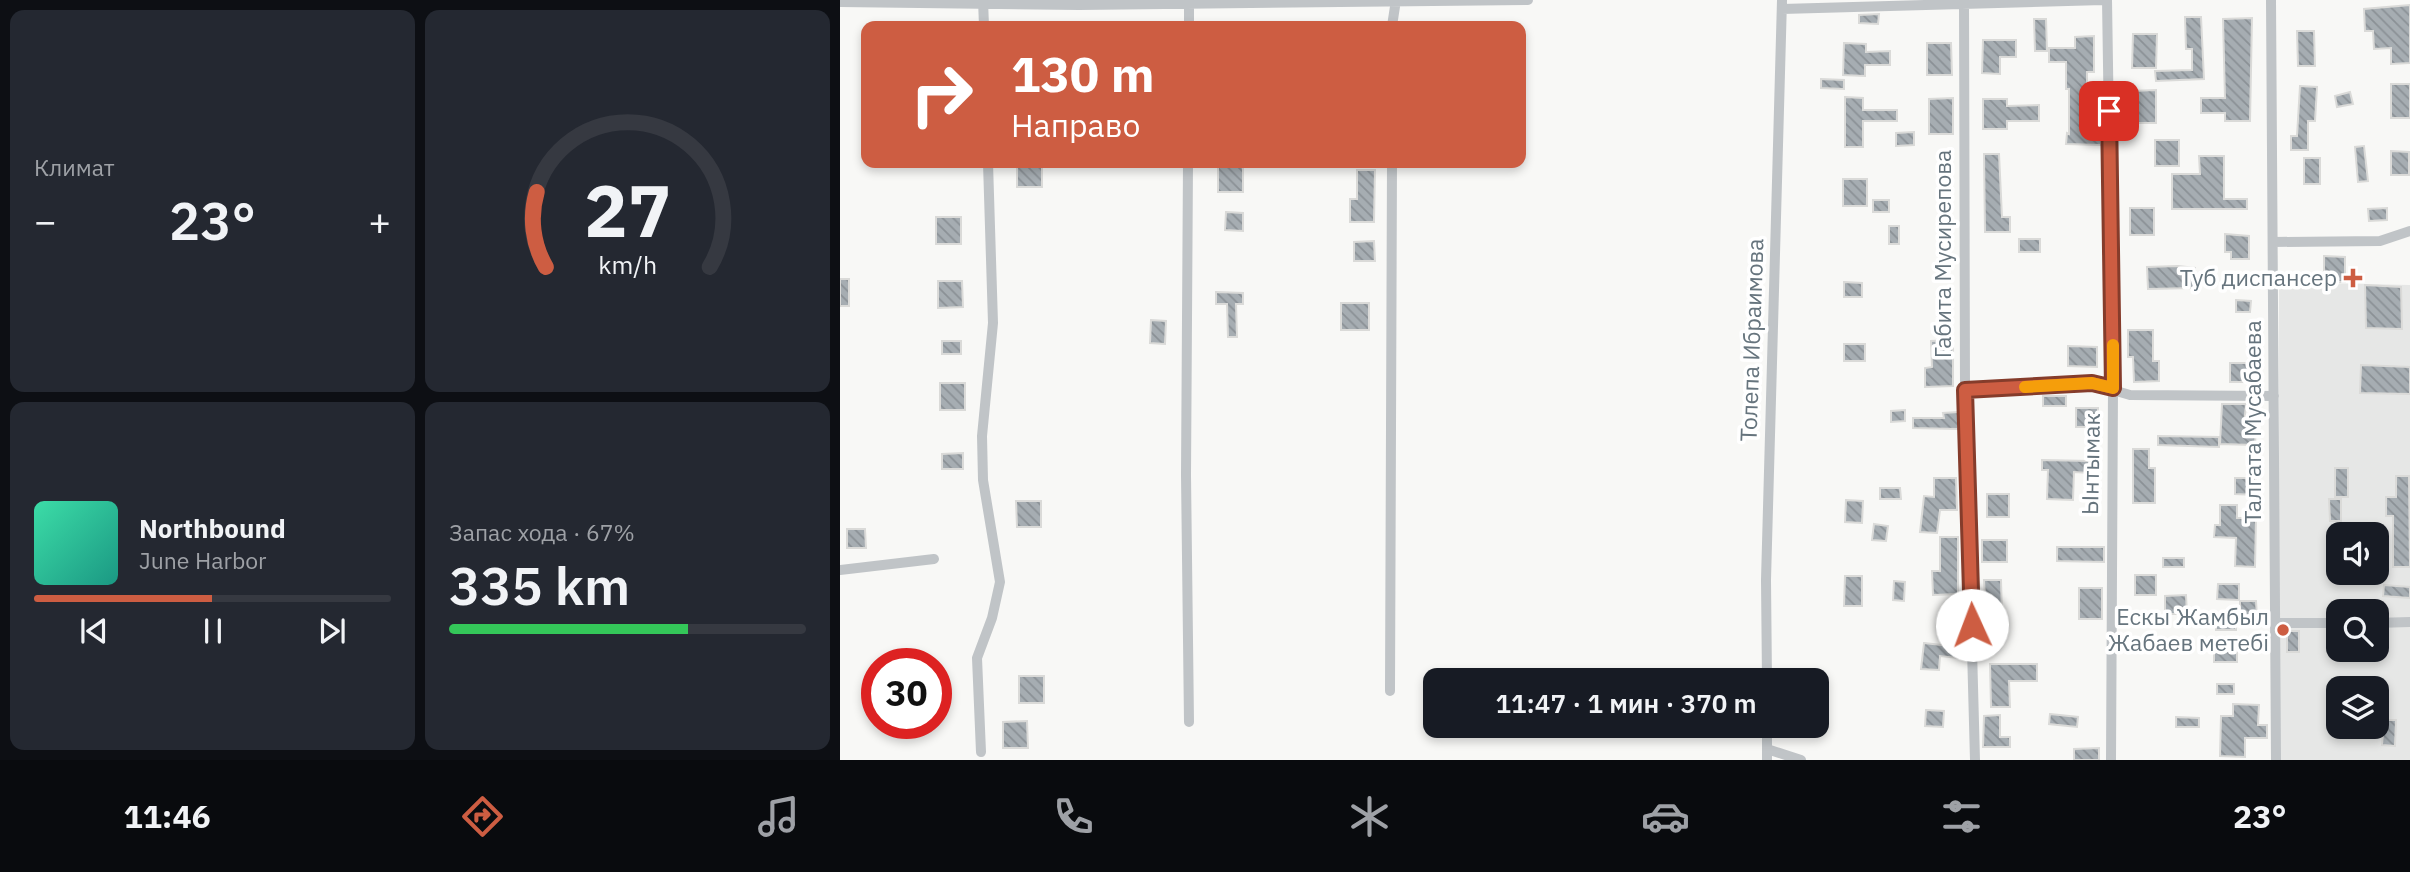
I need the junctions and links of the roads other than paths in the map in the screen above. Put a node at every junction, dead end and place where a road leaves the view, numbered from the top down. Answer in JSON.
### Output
{"nodes":[{"id":1,"x":1528,"y":0,"type":"edge"},
{"id":2,"x":2105,"y":0,"type":"edge"},
{"id":3,"x":2271,"y":0,"type":"edge"},
{"id":4,"x":983,"y":1,"type":"edge"},
{"id":5,"x":1189,"y":1,"type":"edge"},
{"id":6,"x":1396,"y":1,"type":"edge"},
{"id":7,"x":840,"y":2,"type":"edge"},
{"id":8,"x":1964,"y":2,"type":"edge"},
{"id":9,"x":1782,"y":4,"type":"edge"},
{"id":10,"x":984,"y":21,"type":"edge"},
{"id":11,"x":1189,"y":21,"type":"edge"},
{"id":12,"x":1393,"y":21,"type":"edge"},
{"id":13,"x":988,"y":168,"type":"edge"},
{"id":14,"x":1188,"y":168,"type":"edge"},
{"id":15,"x":1392,"y":168,"type":"edge"},
{"id":16,"x":2410,"y":231,"type":"edge"},
{"id":17,"x":2274,"y":242,"type":"junction"},
{"id":18,"x":2113,"y":389,"type":"junction"},
{"id":19,"x":1965,"y":390,"type":"junction"},
{"id":20,"x":2274,"y":396,"type":"junction"},
{"id":21,"x":934,"y":559,"type":"dead end"},
{"id":22,"x":840,"y":570,"type":"edge"},
{"id":23,"x":2410,"y":622,"type":"edge"},
{"id":24,"x":2275,"y":623,"type":"junction"},
{"id":25,"x":2326,"y":623,"type":"edge"},
{"id":26,"x":2389,"y":623,"type":"edge"},
{"id":27,"x":1767,"y":668,"type":"edge"},
{"id":28,"x":1390,"y":691,"type":"dead end"},
{"id":29,"x":1189,"y":722,"type":"dead end"},
{"id":30,"x":981,"y":752,"type":"dead end"},
{"id":31,"x":1767,"y":755,"type":"edge"},
{"id":32,"x":1782,"y":758,"type":"edge"},
{"id":33,"x":1801,"y":760,"type":"edge"},
{"id":34,"x":1975,"y":760,"type":"edge"},
{"id":35,"x":2111,"y":760,"type":"edge"},
{"id":36,"x":2276,"y":760,"type":"edge"}],
"edges":[{"from":1,"to":6,"type":"street"},
{"from":2,"to":8,"type":"street"},
{"from":2,"to":18,"type":"street","name":"Ынтымак"},
{"from":3,"to":17,"type":"street","name":"Талгата Мусабаева"},
{"from":4,"to":5,"type":"street"},
{"from":4,"to":7,"type":"street"},
{"from":4,"to":10,"type":"street"},
{"from":5,"to":6,"type":"street"},
{"from":5,"to":11,"type":"street"},
{"from":6,"to":12,"type":"street"},
{"from":8,"to":9,"type":"street"},
{"from":8,"to":19,"type":"street","name":"Габита Мусирепова"},
{"from":9,"to":27,"type":"street","name":"Толепа Ибраимова"},
{"from":13,"to":30,"type":"street"},
{"from":14,"to":29,"type":"street"},
{"from":15,"to":28,"type":"street"},
{"from":16,"to":17,"type":"street"},
{"from":17,"to":20,"type":"street","name":"Талгата Мусабаева"},
{"from":18,"to":19,"type":"street"},
{"from":18,"to":20,"type":"street"},
{"from":18,"to":35,"type":"street","name":"Ынтымак"},
{"from":19,"to":34,"type":"street","name":"Габита Мусирепова"},
{"from":20,"to":24,"type":"street","name":"Талгата Мусабаева"},
{"from":21,"to":22,"type":"street"},
{"from":23,"to":26,"type":"street"},
{"from":24,"to":25,"type":"street"},
{"from":24,"to":36,"type":"street","name":"Талгата Мусабаева"},
{"from":31,"to":32,"type":"street"},
{"from":32,"to":33,"type":"street"}]}
